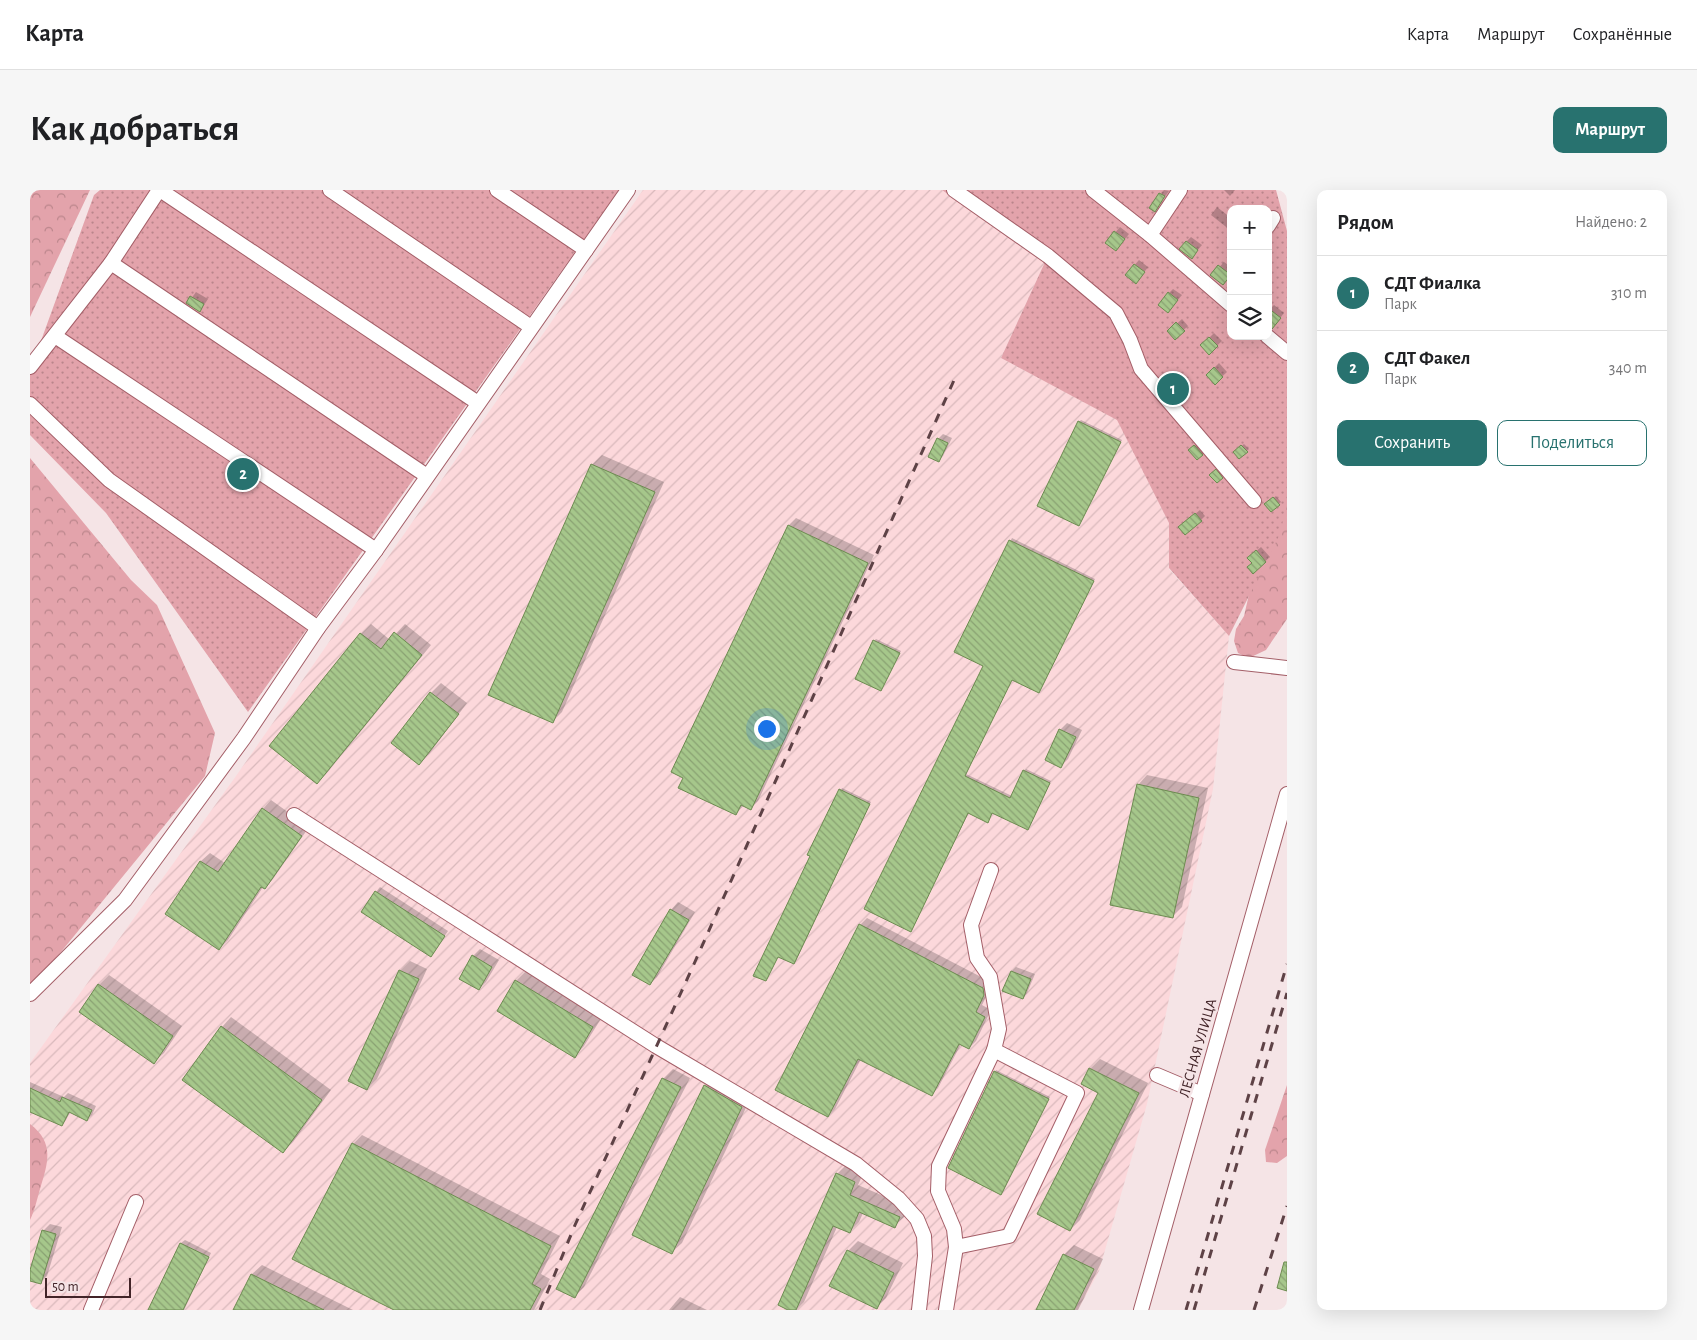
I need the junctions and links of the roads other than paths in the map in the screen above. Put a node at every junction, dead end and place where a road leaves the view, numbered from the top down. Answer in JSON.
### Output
{"nodes":[{"id":1,"x":159,"y":190,"type":"edge"},
{"id":2,"x":330,"y":190,"type":"edge"},
{"id":3,"x":497,"y":190,"type":"edge"},
{"id":4,"x":628,"y":190,"type":"edge"},
{"id":5,"x":954,"y":190,"type":"edge"},
{"id":6,"x":1094,"y":190,"type":"edge"},
{"id":7,"x":1180,"y":190,"type":"edge"},
{"id":8,"x":1150,"y":234,"type":"junction"},
{"id":9,"x":586,"y":250,"type":"junction"},
{"id":10,"x":111,"y":263,"type":"junction"},
{"id":11,"x":1227,"y":296,"type":"edge"},
{"id":12,"x":532,"y":328,"type":"junction"},
{"id":13,"x":55,"y":336,"type":"junction"},
{"id":14,"x":1272,"y":340,"type":"edge"},
{"id":15,"x":1287,"y":353,"type":"edge"},
{"id":16,"x":30,"y":367,"type":"edge"},
{"id":17,"x":478,"y":403,"type":"junction"},
{"id":18,"x":30,"y":404,"type":"edge"},
{"id":19,"x":427,"y":476,"type":"junction"},
{"id":20,"x":1254,"y":501,"type":"dead end"},
{"id":21,"x":376,"y":550,"type":"junction"},
{"id":22,"x":318,"y":628,"type":"junction"},
{"id":23,"x":1234,"y":662,"type":"dead end"},
{"id":24,"x":1287,"y":668,"type":"edge"},
{"id":25,"x":1287,"y":794,"type":"edge"},
{"id":26,"x":294,"y":815,"type":"dead end"},
{"id":27,"x":991,"y":870,"type":"dead end"},
{"id":28,"x":30,"y":994,"type":"edge"},
{"id":29,"x":994,"y":1050,"type":"junction"},
{"id":30,"x":1157,"y":1075,"type":"dead end"},
{"id":31,"x":1202,"y":1094,"type":"junction"},
{"id":32,"x":136,"y":1202,"type":"dead end"},
{"id":33,"x":956,"y":1247,"type":"junction"},
{"id":34,"x":91,"y":1310,"type":"edge"},
{"id":35,"x":919,"y":1310,"type":"edge"},
{"id":36,"x":946,"y":1310,"type":"edge"},
{"id":37,"x":1141,"y":1310,"type":"edge"}],
"edges":[{"from":1,"to":10,"type":"street"},
{"from":1,"to":17,"type":"street"},
{"from":2,"to":12,"type":"street"},
{"from":3,"to":9,"type":"street"},
{"from":4,"to":9,"type":"street"},
{"from":5,"to":20,"type":"street"},
{"from":6,"to":8,"type":"street"},
{"from":7,"to":8,"type":"street"},
{"from":8,"to":11,"type":"street"},
{"from":9,"to":12,"type":"street"},
{"from":10,"to":13,"type":"street"},
{"from":10,"to":19,"type":"street"},
{"from":12,"to":17,"type":"street"},
{"from":13,"to":16,"type":"street"},
{"from":13,"to":21,"type":"street"},
{"from":14,"to":15,"type":"street"},
{"from":17,"to":19,"type":"street"},
{"from":18,"to":22,"type":"street"},
{"from":19,"to":21,"type":"street"},
{"from":21,"to":22,"type":"street"},
{"from":22,"to":28,"type":"street"},
{"from":23,"to":24,"type":"street"},
{"from":25,"to":31,"type":"street","name":"ЛЕСНАЯ УЛИЦА"},
{"from":26,"to":35,"type":"street"},
{"from":27,"to":29,"type":"street"},
{"from":29,"to":33,"type":"street"},
{"from":29,"to":33,"type":"street"},
{"from":30,"to":31,"type":"street"},
{"from":31,"to":37,"type":"street","name":"ЛЕСНАЯ УЛИЦА"},
{"from":32,"to":34,"type":"street"},
{"from":33,"to":36,"type":"street"}]}
